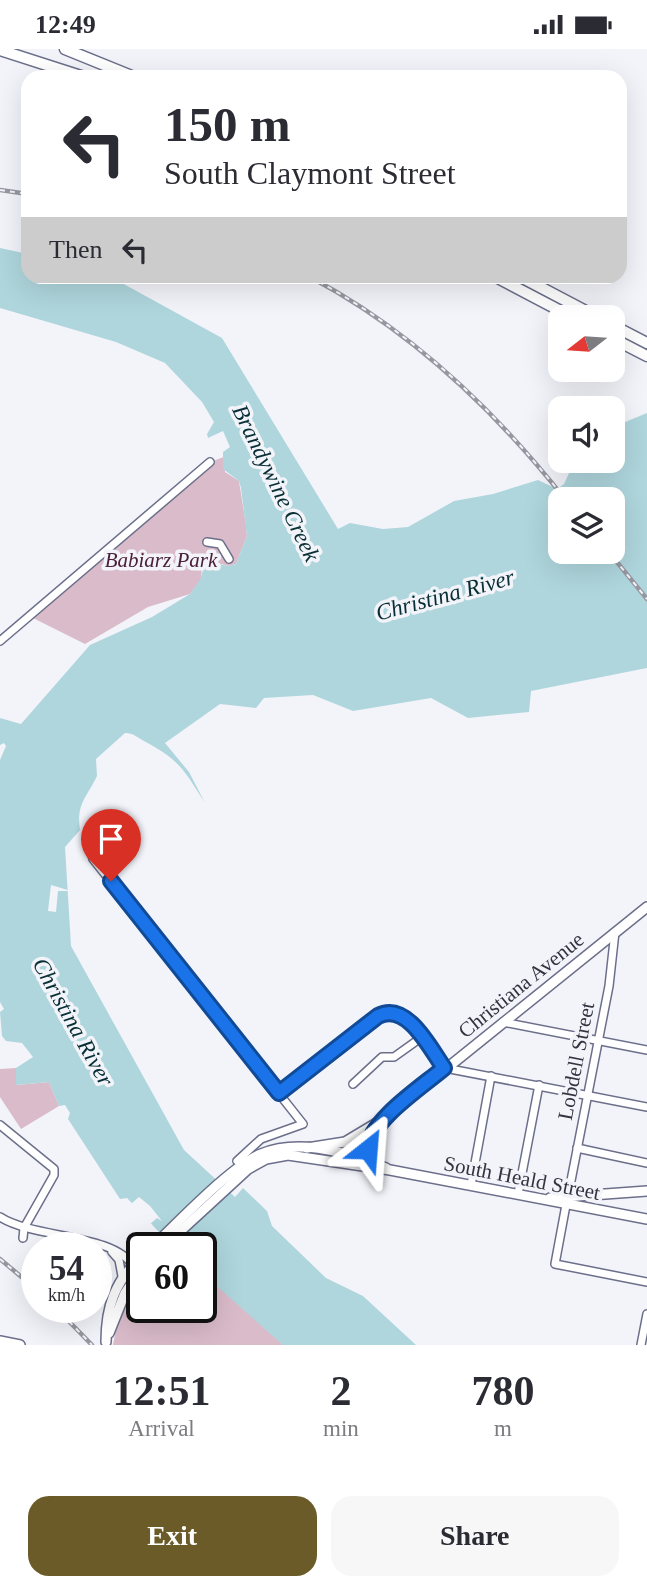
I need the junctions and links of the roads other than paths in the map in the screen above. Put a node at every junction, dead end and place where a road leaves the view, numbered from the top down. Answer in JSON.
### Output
{"nodes":[{"id":1,"x":11,"y":49,"type":"edge"},
{"id":2,"x":65,"y":49,"type":"edge"},
{"id":3,"x":76,"y":49,"type":"edge"},
{"id":4,"x":0,"y":50,"type":"edge"},
{"id":5,"x":64,"y":70,"type":"edge"},
{"id":6,"x":68,"y":70,"type":"edge"},
{"id":7,"x":116,"y":70,"type":"edge"},
{"id":8,"x":119,"y":70,"type":"edge"},
{"id":9,"x":509,"y":284,"type":"edge"},
{"id":10,"x":533,"y":284,"type":"edge"},
{"id":11,"x":549,"y":305,"type":"edge"},
{"id":12,"x":574,"y":305,"type":"edge"},
{"id":13,"x":625,"y":332,"type":"edge"},
{"id":14,"x":647,"y":343,"type":"edge"},
{"id":15,"x":625,"y":345,"type":"edge"},
{"id":16,"x":647,"y":356,"type":"edge"},
{"id":17,"x":209,"y":462,"type":"dead end"},
{"id":18,"x":206,"y":542,"type":"dead end"},
{"id":19,"x":229,"y":559,"type":"dead end"},
{"id":20,"x":0,"y":641,"type":"edge"},
{"id":21,"x":101,"y":837,"type":"dead end"},
{"id":22,"x":647,"y":907,"type":"edge"},
{"id":23,"x":615,"y":932,"type":"junction"},
{"id":24,"x":502,"y":1022,"type":"junction"},
{"id":25,"x":422,"y":1037,"type":"junction"},
{"id":26,"x":598,"y":1041,"type":"junction"},
{"id":27,"x":647,"y":1050,"type":"edge"},
{"id":28,"x":444,"y":1068,"type":"junction"},
{"id":29,"x":491,"y":1076,"type":"junction"},
{"id":30,"x":353,"y":1084,"type":"dead end"},
{"id":31,"x":539,"y":1085,"type":"junction"},
{"id":32,"x":279,"y":1093,"type":"junction"},
{"id":33,"x":587,"y":1095,"type":"junction"},
{"id":34,"x":647,"y":1107,"type":"edge"},
{"id":35,"x":385,"y":1118,"type":"junction"},
{"id":36,"x":373,"y":1124,"type":"junction"},
{"id":37,"x":0,"y":1125,"type":"edge"},
{"id":38,"x":371,"y":1135,"type":"junction"},
{"id":39,"x":307,"y":1148,"type":"junction"},
{"id":40,"x":578,"y":1148,"type":"junction"},
{"id":41,"x":265,"y":1156,"type":"junction"},
{"id":42,"x":351,"y":1159,"type":"junction"},
{"id":43,"x":237,"y":1161,"type":"dead end"},
{"id":44,"x":647,"y":1163,"type":"edge"},
{"id":45,"x":390,"y":1170,"type":"junction"},
{"id":46,"x":471,"y":1185,"type":"junction"},
{"id":47,"x":647,"y":1191,"type":"edge"},
{"id":48,"x":621,"y":1193,"type":"junction"},
{"id":49,"x":518,"y":1194,"type":"junction"},
{"id":50,"x":567,"y":1201,"type":"junction"},
{"id":51,"x":613,"y":1213,"type":"junction"},
{"id":52,"x":0,"y":1217,"type":"edge"},
{"id":53,"x":647,"y":1219,"type":"edge"},
{"id":54,"x":24,"y":1229,"type":"junction"},
{"id":55,"x":24,"y":1232,"type":"edge"},
{"id":56,"x":39,"y":1232,"type":"edge"},
{"id":57,"x":168,"y":1232,"type":"edge"},
{"id":58,"x":178,"y":1232,"type":"edge"},
{"id":59,"x":112,"y":1253,"type":"edge"},
{"id":60,"x":126,"y":1273,"type":"edge"},
{"id":61,"x":122,"y":1276,"type":"junction"},
{"id":62,"x":647,"y":1283,"type":"edge"},
{"id":63,"x":126,"y":1291,"type":"edge"},
{"id":64,"x":647,"y":1314,"type":"edge"},
{"id":65,"x":0,"y":1341,"type":"edge"},
{"id":66,"x":105,"y":1343,"type":"edge"},
{"id":67,"x":643,"y":1344,"type":"edge"},
{"id":68,"x":20,"y":1345,"type":"edge"}],
"edges":[{"from":1,"to":6,"type":"highway"},
{"from":2,"to":7,"type":"highway"},
{"from":3,"to":8,"type":"highway"},
{"from":4,"to":5,"type":"highway"},
{"from":9,"to":11,"type":"highway"},
{"from":10,"to":12,"type":"highway"},
{"from":13,"to":14,"type":"highway"},
{"from":15,"to":16,"type":"highway"},
{"from":17,"to":20,"type":"street"},
{"from":18,"to":19,"type":"street"},
{"from":21,"to":32,"type":"street"},
{"from":22,"to":23,"type":"main road","name":"Christiana Avenue"},
{"from":23,"to":24,"type":"main road","name":"Christiana Avenue"},
{"from":23,"to":26,"type":"street","name":"Lobdell Street"},
{"from":24,"to":26,"type":"street"},
{"from":24,"to":28,"type":"main road","name":"Christiana Avenue"},
{"from":25,"to":28,"type":"street"},
{"from":25,"to":30,"type":"street"},
{"from":25,"to":32,"type":"street"},
{"from":26,"to":27,"type":"street"},
{"from":26,"to":33,"type":"street","name":"Lobdell Street"},
{"from":28,"to":29,"type":"street"},
{"from":28,"to":35,"type":"main road","name":"Christiana Avenue"},
{"from":29,"to":31,"type":"street"},
{"from":29,"to":46,"type":"street"},
{"from":31,"to":33,"type":"street"},
{"from":31,"to":49,"type":"street"},
{"from":32,"to":43,"type":"street"},
{"from":33,"to":34,"type":"street"},
{"from":33,"to":40,"type":"street","name":"Lobdell Street"},
{"from":35,"to":36,"type":"main road","name":"Christiana Avenue"},
{"from":35,"to":38,"type":"main road","name":"Christiana Avenue"},
{"from":36,"to":39,"type":"main road"},
{"from":36,"to":42,"type":"main road","name":"Christiana Avenue"},
{"from":37,"to":54,"type":"street"},
{"from":38,"to":42,"type":"main road","name":"Christiana Avenue"},
{"from":38,"to":45,"type":"main road"},
{"from":39,"to":41,"type":"main road","name":"South Heald Street"},
{"from":39,"to":42,"type":"main road","name":"South Heald Street"},
{"from":40,"to":44,"type":"street"},
{"from":40,"to":50,"type":"street","name":"Lobdell Street"},
{"from":41,"to":42,"type":"main road","name":"South Heald Street"},
{"from":41,"to":57,"type":"main road"},
{"from":41,"to":58,"type":"main road","name":"South Heald Street"},
{"from":42,"to":45,"type":"main road","name":"South Heald Street"},
{"from":45,"to":46,"type":"main road","name":"South Heald Street"},
{"from":46,"to":49,"type":"main road","name":"South Heald Street"},
{"from":47,"to":48,"type":"main road"},
{"from":48,"to":50,"type":"main road"},
{"from":48,"to":51,"type":"main road"},
{"from":49,"to":50,"type":"main road","name":"South Heald Street"},
{"from":50,"to":51,"type":"main road","name":"South Heald Street"},
{"from":50,"to":62,"type":"street","name":"Lobdell Street"},
{"from":51,"to":53,"type":"main road","name":"South Heald Street"},
{"from":52,"to":54,"type":"street"},
{"from":54,"to":55,"type":"street"},
{"from":54,"to":56,"type":"street"},
{"from":59,"to":61,"type":"street"},
{"from":60,"to":61,"type":"main road"},
{"from":61,"to":66,"type":"main road"},
{"from":63,"to":66,"type":"main road"},
{"from":64,"to":67,"type":"street"},
{"from":65,"to":68,"type":"main road"}]}
